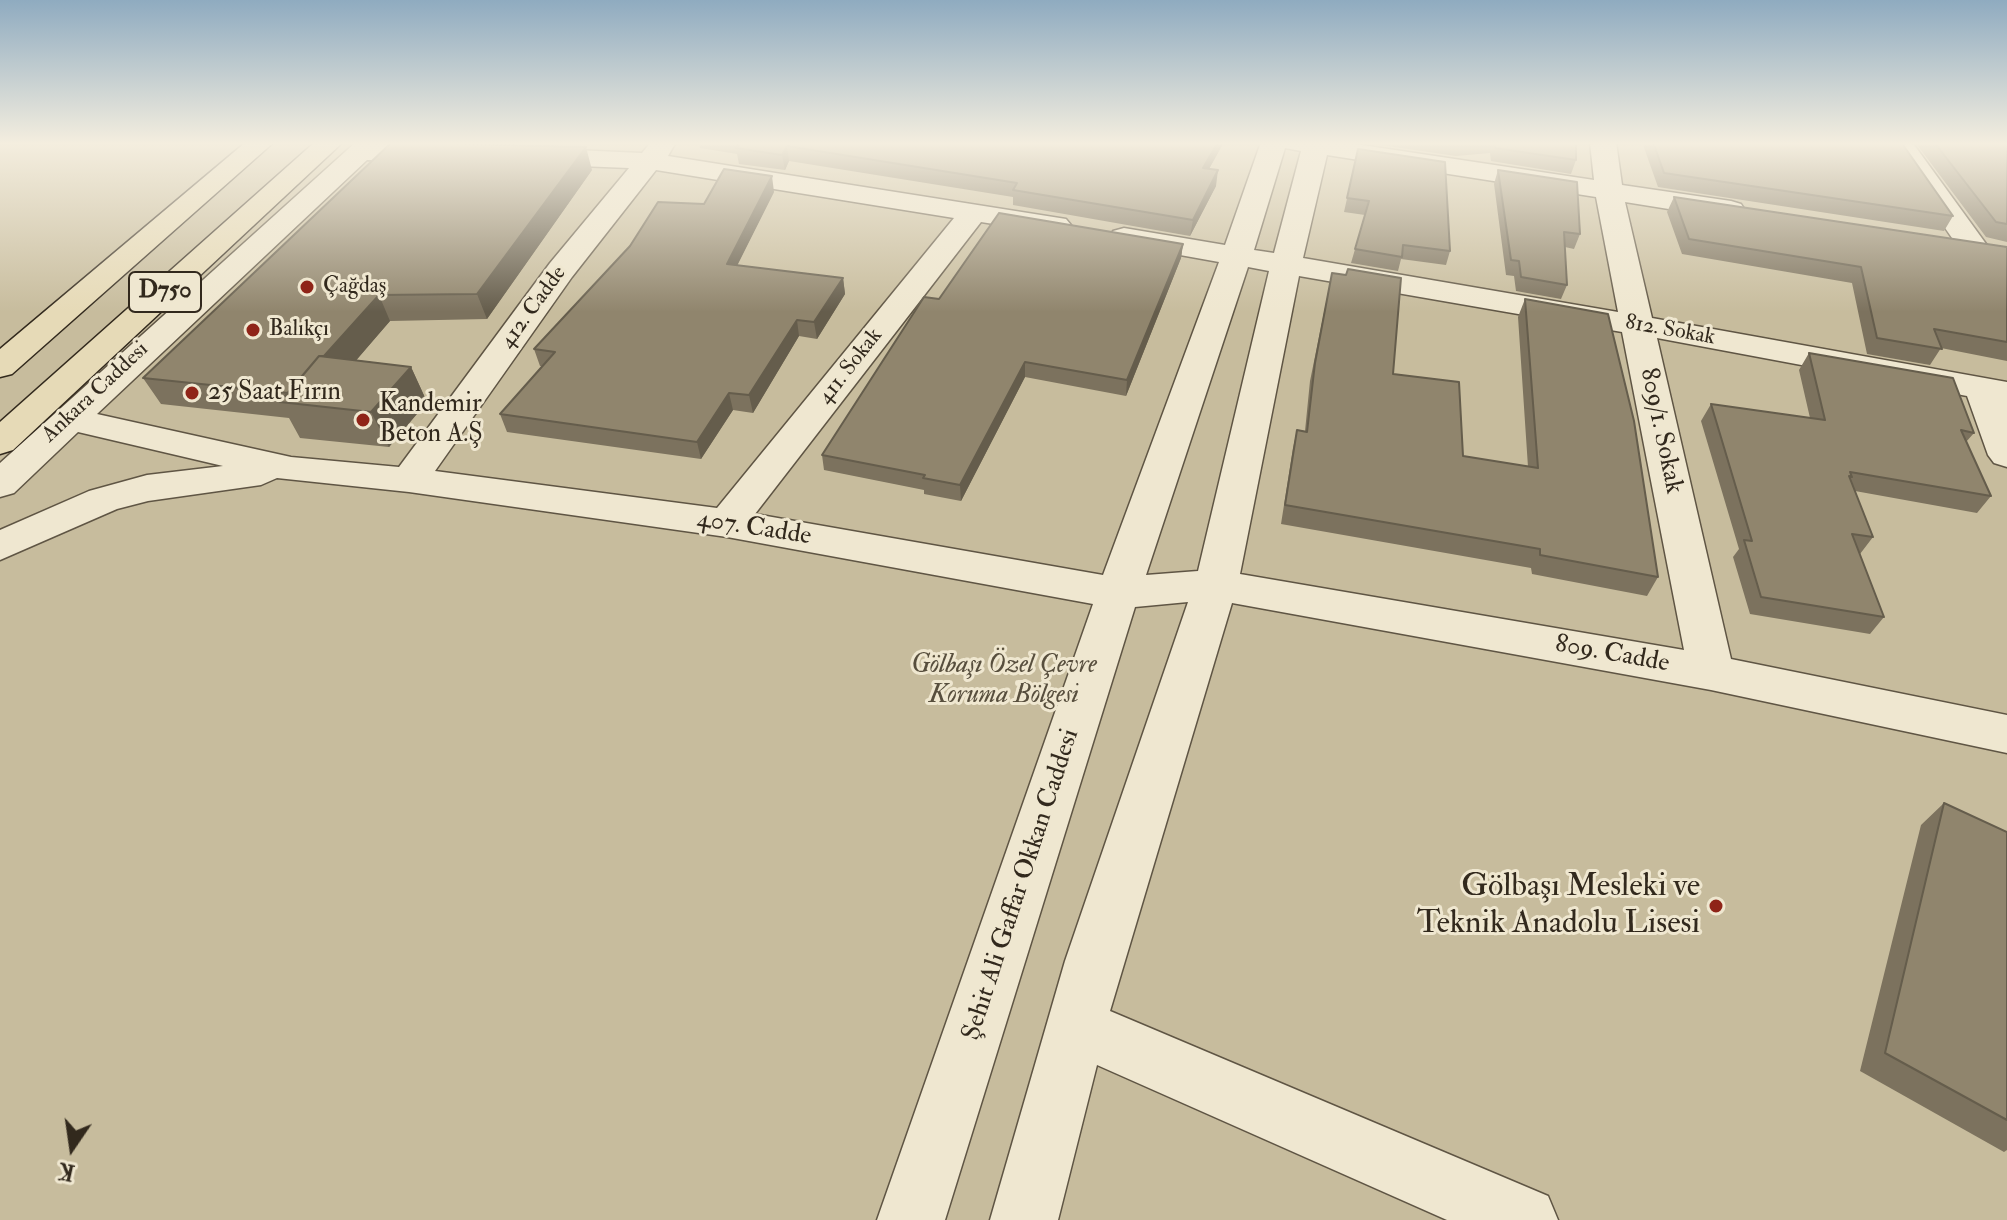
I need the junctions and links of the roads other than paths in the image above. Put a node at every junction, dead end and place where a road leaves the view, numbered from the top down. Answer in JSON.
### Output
{"nodes":[{"id":1,"x":195,"y":199,"type":"edge"},
{"id":2,"x":289,"y":199,"type":"edge"},
{"id":3,"x":297,"y":199,"type":"edge"},
{"id":4,"x":618,"y":199,"type":"edge"},
{"id":5,"x":911,"y":199,"type":"edge"},
{"id":6,"x":1269,"y":199,"type":"edge"},
{"id":7,"x":1294,"y":199,"type":"edge"},
{"id":8,"x":1611,"y":199,"type":"edge"},
{"id":9,"x":1655,"y":199,"type":"edge"},
{"id":10,"x":1944,"y":199,"type":"edge"},
{"id":11,"x":975,"y":211,"type":"junction"},
{"id":12,"x":1761,"y":215,"type":"edge"},
{"id":13,"x":1943,"y":243,"type":"edge"},
{"id":14,"x":1237,"y":256,"type":"junction"},
{"id":15,"x":1286,"y":265,"type":"junction"},
{"id":16,"x":1638,"y":325,"type":"junction"},
{"id":17,"x":0,"y":367,"type":"edge"},
{"id":18,"x":1994,"y":390,"type":"edge"},
{"id":19,"x":68,"y":419,"type":"junction"},
{"id":20,"x":0,"y":442,"type":"edge"},
{"id":21,"x":2007,"y":455,"type":"edge"},
{"id":22,"x":291,"y":469,"type":"junction"},
{"id":23,"x":409,"y":480,"type":"junction"},
{"id":24,"x":0,"y":484,"type":"edge"},
{"id":25,"x":727,"y":523,"type":"junction"},
{"id":26,"x":0,"y":546,"type":"edge"},
{"id":27,"x":1216,"y":585,"type":"junction"},
{"id":28,"x":1118,"y":593,"type":"junction"},
{"id":29,"x":1711,"y":672,"type":"junction"},
{"id":30,"x":2007,"y":734,"type":"edge"},
{"id":31,"x":1076,"y":1026,"type":"junction"},
{"id":32,"x":911,"y":1220,"type":"edge"},
{"id":33,"x":1024,"y":1220,"type":"edge"},
{"id":34,"x":1524,"y":1220,"type":"edge"}],
"edges":[{"from":1,"to":17,"type":"highway","number":"D750"},
{"from":2,"to":20,"type":"highway","number":"D750"},
{"from":3,"to":19,"type":"street","name":"Ankara Caddesi"},
{"from":4,"to":23,"type":"street","name":"412. Cadde"},
{"from":5,"to":11,"type":"street","name":"812. Sokak"},
{"from":6,"to":14,"type":"street","name":"Şehit Ali Gaffar Okkan Caddesi"},
{"from":7,"to":15,"type":"street"},
{"from":8,"to":16,"type":"street","name":"809/1. Sokak"},
{"from":9,"to":12,"type":"street"},
{"from":10,"to":13,"type":"street"},
{"from":11,"to":14,"type":"street","name":"812. Sokak"},
{"from":11,"to":25,"type":"street","name":"411. Sokak"},
{"from":14,"to":15,"type":"street","name":"812. Sokak"},
{"from":14,"to":28,"type":"street","name":"Şehit Ali Gaffar Okkan Caddesi"},
{"from":15,"to":16,"type":"street","name":"812. Sokak"},
{"from":15,"to":27,"type":"street"},
{"from":16,"to":18,"type":"street","name":"812. Sokak"},
{"from":16,"to":29,"type":"street","name":"809/1. Sokak"},
{"from":18,"to":21,"type":"street"},
{"from":19,"to":22,"type":"street"},
{"from":19,"to":24,"type":"street","name":"Ankara Caddesi"},
{"from":22,"to":23,"type":"street","name":"407. Cadde"},
{"from":22,"to":26,"type":"street"},
{"from":23,"to":25,"type":"street","name":"407. Cadde"},
{"from":25,"to":28,"type":"street","name":"407. Cadde"},
{"from":27,"to":28,"type":"street","name":"407. Cadde"},
{"from":27,"to":29,"type":"street","name":"809. Cadde"},
{"from":27,"to":31,"type":"street"},
{"from":28,"to":32,"type":"street","name":"Şehit Ali Gaffar Okkan Caddesi"},
{"from":29,"to":30,"type":"street","name":"809. Cadde"},
{"from":31,"to":33,"type":"street"},
{"from":31,"to":34,"type":"street"}]}
